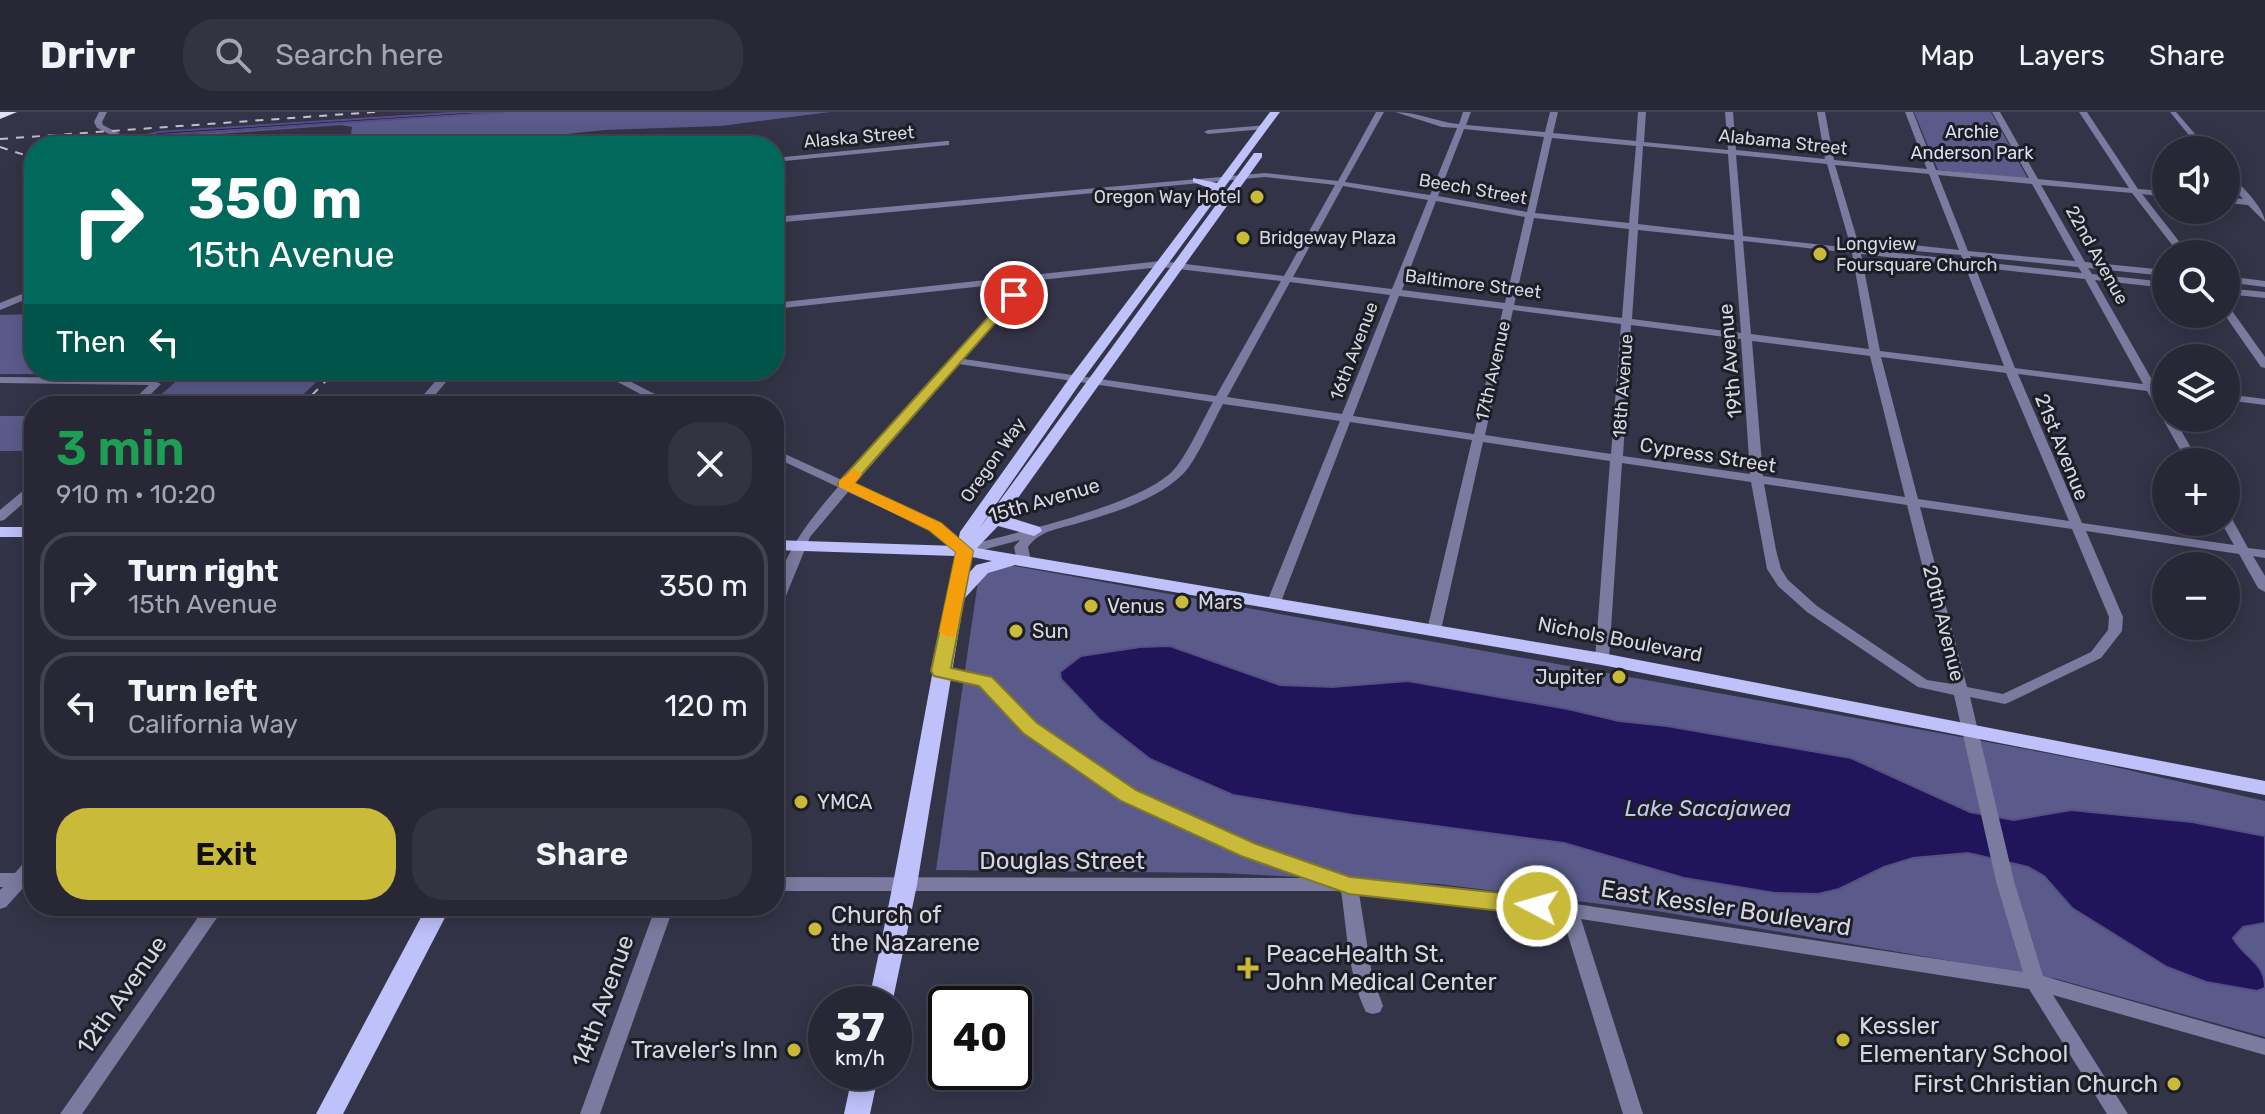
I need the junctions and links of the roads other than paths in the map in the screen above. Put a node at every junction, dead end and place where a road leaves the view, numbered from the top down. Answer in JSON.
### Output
{"nodes":[{"id":1,"x":11,"y":112,"type":"edge"},
{"id":2,"x":103,"y":112,"type":"edge"},
{"id":3,"x":1275,"y":112,"type":"edge"},
{"id":4,"x":1289,"y":112,"type":"edge"},
{"id":5,"x":1380,"y":112,"type":"edge"},
{"id":6,"x":1399,"y":112,"type":"edge"},
{"id":7,"x":1467,"y":112,"type":"edge"},
{"id":8,"x":1554,"y":112,"type":"edge"},
{"id":9,"x":1642,"y":112,"type":"edge"},
{"id":10,"x":1729,"y":112,"type":"edge"},
{"id":11,"x":1821,"y":112,"type":"edge"},
{"id":12,"x":1909,"y":112,"type":"edge"},
{"id":13,"x":1996,"y":112,"type":"edge"},
{"id":14,"x":2083,"y":112,"type":"edge"},
{"id":15,"x":2173,"y":113,"type":"edge"},
{"id":16,"x":0,"y":116,"type":"edge"},
{"id":17,"x":1461,"y":126,"type":"junction"},
{"id":18,"x":1264,"y":127,"type":"junction"},
{"id":19,"x":1208,"y":132,"type":"dead end"},
{"id":20,"x":1549,"y":135,"type":"junction"},
{"id":21,"x":120,"y":136,"type":"edge"},
{"id":22,"x":2193,"y":136,"type":"edge"},
{"id":23,"x":946,"y":143,"type":"dead end"},
{"id":24,"x":1640,"y":144,"type":"junction"},
{"id":25,"x":1734,"y":153,"type":"junction"},
{"id":26,"x":784,"y":159,"type":"edge"},
{"id":27,"x":1830,"y":162,"type":"junction"},
{"id":28,"x":1246,"y":171,"type":"junction"},
{"id":29,"x":1935,"y":172,"type":"junction"},
{"id":30,"x":1197,"y":180,"type":"joint"},
{"id":31,"x":1340,"y":180,"type":"junction"},
{"id":32,"x":1221,"y":182,"type":"junction"},
{"id":33,"x":2035,"y":182,"type":"junction"},
{"id":34,"x":2135,"y":191,"type":"junction"},
{"id":35,"x":2240,"y":191,"type":"edge"},
{"id":36,"x":2152,"y":193,"type":"edge"},
{"id":37,"x":1230,"y":195,"type":"junction"},
{"id":38,"x":1432,"y":196,"type":"junction"},
{"id":39,"x":2240,"y":202,"type":"edge"},
{"id":40,"x":2250,"y":203,"type":"junction"},
{"id":41,"x":2265,"y":204,"type":"edge"},
{"id":42,"x":1530,"y":212,"type":"junction"},
{"id":43,"x":784,"y":219,"type":"edge"},
{"id":44,"x":2265,"y":219,"type":"edge"},
{"id":45,"x":1633,"y":223,"type":"junction"},
{"id":46,"x":1737,"y":234,"type":"junction"},
{"id":47,"x":2173,"y":240,"type":"edge"},
{"id":48,"x":1856,"y":248,"type":"junction"},
{"id":49,"x":1966,"y":257,"type":"junction"},
{"id":50,"x":1161,"y":264,"type":"junction"},
{"id":51,"x":2083,"y":264,"type":"junction"},
{"id":52,"x":1178,"y":265,"type":"junction"},
{"id":53,"x":2152,"y":271,"type":"edge"},
{"id":54,"x":2089,"y":276,"type":"junction"},
{"id":55,"x":1287,"y":278,"type":"junction"},
{"id":56,"x":1028,"y":279,"type":"junction"},
{"id":57,"x":2240,"y":281,"type":"edge"},
{"id":58,"x":2152,"y":283,"type":"edge"},
{"id":59,"x":2265,"y":284,"type":"edge"},
{"id":60,"x":2240,"y":292,"type":"edge"},
{"id":61,"x":1393,"y":293,"type":"junction"},
{"id":62,"x":2265,"y":295,"type":"edge"},
{"id":63,"x":24,"y":296,"type":"edge"},
{"id":64,"x":784,"y":305,"type":"edge"},
{"id":65,"x":0,"y":307,"type":"edge"},
{"id":66,"x":1508,"y":307,"type":"junction"},
{"id":67,"x":1628,"y":322,"type":"junction"},
{"id":68,"x":2239,"y":328,"type":"edge"},
{"id":69,"x":1747,"y":337,"type":"junction"},
{"id":70,"x":1875,"y":354,"type":"junction"},
{"id":71,"x":957,"y":361,"type":"junction"},
{"id":72,"x":2265,"y":365,"type":"edge"},
{"id":73,"x":2011,"y":371,"type":"junction"},
{"id":74,"x":1076,"y":379,"type":"junction"},
{"id":75,"x":0,"y":380,"type":"edge"},
{"id":76,"x":442,"y":380,"type":"edge"},
{"id":77,"x":620,"y":380,"type":"edge"},
{"id":78,"x":1096,"y":381,"type":"junction"},
{"id":79,"x":2150,"y":388,"type":"junction"},
{"id":80,"x":2152,"y":391,"type":"edge"},
{"id":81,"x":143,"y":396,"type":"edge"},
{"id":82,"x":429,"y":396,"type":"edge"},
{"id":83,"x":652,"y":396,"type":"edge"},
{"id":84,"x":2240,"y":399,"type":"edge"},
{"id":85,"x":1221,"y":400,"type":"junction"},
{"id":86,"x":2265,"y":402,"type":"edge"},
{"id":87,"x":1346,"y":419,"type":"junction"},
{"id":88,"x":1477,"y":438,"type":"junction"},
{"id":89,"x":784,"y":457,"type":"edge"},
{"id":90,"x":1617,"y":459,"type":"junction"},
{"id":91,"x":1757,"y":480,"type":"junction"},
{"id":92,"x":845,"y":484,"type":"junction"},
{"id":93,"x":24,"y":497,"type":"edge"},
{"id":94,"x":1914,"y":502,"type":"junction"},
{"id":95,"x":997,"y":516,"type":"junction"},
{"id":96,"x":0,"y":517,"type":"edge"},
{"id":97,"x":2076,"y":528,"type":"junction"},
{"id":98,"x":1034,"y":531,"type":"junction"},
{"id":99,"x":0,"y":532,"type":"edge"},
{"id":100,"x":24,"y":532,"type":"edge"},
{"id":101,"x":2235,"y":536,"type":"edge"},
{"id":102,"x":784,"y":537,"type":"edge"},
{"id":103,"x":802,"y":540,"type":"junction"},
{"id":104,"x":0,"y":541,"type":"edge"},
{"id":105,"x":24,"y":541,"type":"edge"},
{"id":106,"x":784,"y":543,"type":"edge"},
{"id":107,"x":964,"y":551,"type":"junction"},
{"id":108,"x":2244,"y":551,"type":"junction"},
{"id":109,"x":2265,"y":554,"type":"edge"},
{"id":110,"x":1024,"y":561,"type":"junction"},
{"id":111,"x":784,"y":584,"type":"edge"},
{"id":112,"x":2265,"y":588,"type":"edge"},
{"id":113,"x":955,"y":598,"type":"junction"},
{"id":114,"x":1274,"y":602,"type":"junction"},
{"id":115,"x":1434,"y":630,"type":"junction"},
{"id":116,"x":1602,"y":659,"type":"junction"},
{"id":117,"x":941,"y":671,"type":"junction"},
{"id":118,"x":1961,"y":691,"type":"junction"},
{"id":119,"x":1971,"y":731,"type":"junction"},
{"id":120,"x":2265,"y":788,"type":"edge"},
{"id":121,"x":0,"y":880,"type":"edge"},
{"id":122,"x":24,"y":880,"type":"edge"},
{"id":123,"x":24,"y":882,"type":"edge"},
{"id":124,"x":784,"y":884,"type":"edge"},
{"id":125,"x":906,"y":885,"type":"junction"},
{"id":126,"x":1349,"y":885,"type":"junction"},
{"id":127,"x":0,"y":902,"type":"edge"},
{"id":128,"x":1569,"y":910,"type":"junction"},
{"id":129,"x":209,"y":916,"type":"edge"},
{"id":130,"x":434,"y":916,"type":"edge"},
{"id":131,"x":661,"y":916,"type":"edge"},
{"id":132,"x":2035,"y":982,"type":"junction"},
{"id":133,"x":884,"y":986,"type":"edge"},
{"id":134,"x":1373,"y":1006,"type":"dead end"},
{"id":135,"x":2265,"y":1047,"type":"edge"},
{"id":136,"x":862,"y":1090,"type":"edge"},
{"id":137,"x":70,"y":1114,"type":"edge"},
{"id":138,"x":329,"y":1114,"type":"edge"},
{"id":139,"x":590,"y":1114,"type":"edge"},
{"id":140,"x":857,"y":1114,"type":"edge"},
{"id":141,"x":1633,"y":1114,"type":"edge"},
{"id":142,"x":2118,"y":1114,"type":"edge"}],
"edges":[{"from":1,"to":16,"type":"highway"},
{"from":2,"to":21,"type":"street"},
{"from":3,"to":18,"type":"main road","name":"Oregon Way"},
{"from":4,"to":28,"type":"main road","name":"Oregon Way"},
{"from":5,"to":31,"type":"street","name":"15th Avenue"},
{"from":6,"to":17,"type":"street","name":"Alabama Street"},
{"from":7,"to":17,"type":"street","name":"16th Avenue"},
{"from":8,"to":20,"type":"street","name":"17th Avenue"},
{"from":9,"to":24,"type":"street","name":"18th Avenue"},
{"from":10,"to":25,"type":"street","name":"19th Avenue"},
{"from":11,"to":27,"type":"street","name":"20th Avenue"},
{"from":12,"to":29,"type":"street","name":"21st Avenue"},
{"from":13,"to":33,"type":"street","name":"22nd Avenue"},
{"from":14,"to":34,"type":"street"},
{"from":15,"to":22,"type":"street"},
{"from":17,"to":20,"type":"street","name":"Alabama Street"},
{"from":17,"to":38,"type":"street","name":"16th Avenue"},
{"from":18,"to":19,"type":"street"},
{"from":18,"to":32,"type":"main road","name":"Oregon Way"},
{"from":20,"to":24,"type":"street","name":"Alabama Street"},
{"from":20,"to":42,"type":"street","name":"17th Avenue"},
{"from":23,"to":26,"type":"street","name":"Alaska Street"},
{"from":24,"to":25,"type":"street","name":"Alabama Street"},
{"from":24,"to":45,"type":"street","name":"18th Avenue"},
{"from":25,"to":27,"type":"street","name":"Alabama Street"},
{"from":25,"to":46,"type":"street","name":"19th Avenue"},
{"from":27,"to":29,"type":"street","name":"Alabama Street"},
{"from":27,"to":48,"type":"street","name":"20th Avenue"},
{"from":28,"to":31,"type":"street","name":"Beech Street"},
{"from":28,"to":31,"type":"street","name":"Beech Street"},
{"from":28,"to":32,"type":"street","name":"Beech Street"},
{"from":28,"to":37,"type":"main road","name":"Oregon Way"},
{"from":29,"to":33,"type":"street","name":"Alabama Street"},
{"from":29,"to":49,"type":"street","name":"21st Avenue"},
{"from":30,"to":32,"type":"main road"},
{"from":30,"to":43,"type":"street"},
{"from":31,"to":38,"type":"street","name":"Beech Street"},
{"from":31,"to":55,"type":"street","name":"15th Avenue"},
{"from":32,"to":37,"type":"main road"},
{"from":32,"to":50,"type":"main road","name":"Oregon Way"},
{"from":33,"to":34,"type":"street","name":"Alabama Street"},
{"from":33,"to":51,"type":"street","name":"22nd Avenue"},
{"from":34,"to":36,"type":"street","name":"Alabama Street"},
{"from":34,"to":47,"type":"street"},
{"from":35,"to":40,"type":"street"},
{"from":37,"to":52,"type":"main road","name":"Oregon Way"},
{"from":38,"to":42,"type":"street","name":"Beech Street"},
{"from":38,"to":61,"type":"street","name":"16th Avenue"},
{"from":39,"to":40,"type":"street"},
{"from":40,"to":41,"type":"street"},
{"from":40,"to":44,"type":"street"},
{"from":42,"to":45,"type":"street","name":"Beech Street"},
{"from":42,"to":66,"type":"street","name":"17th Avenue"},
{"from":45,"to":46,"type":"street","name":"Beech Street"},
{"from":45,"to":67,"type":"street","name":"18th Avenue"},
{"from":46,"to":48,"type":"street","name":"Beech Street"},
{"from":46,"to":69,"type":"street","name":"19th Avenue"},
{"from":48,"to":49,"type":"street","name":"Beech Street"},
{"from":48,"to":70,"type":"street","name":"20th Avenue"},
{"from":49,"to":51,"type":"street","name":"Beech Street"},
{"from":49,"to":54,"type":"street","name":"Beech Street"},
{"from":49,"to":73,"type":"street","name":"21st Avenue"},
{"from":50,"to":52,"type":"street","name":"Baltimore Street"},
{"from":50,"to":56,"type":"street","name":"Baltimore Street"},
{"from":50,"to":74,"type":"main road","name":"Oregon Way"},
{"from":51,"to":53,"type":"street","name":"Beech Street"},
{"from":51,"to":54,"type":"street","name":"22nd Avenue"},
{"from":52,"to":55,"type":"street","name":"Baltimore Street"},
{"from":52,"to":78,"type":"main road","name":"Oregon Way"},
{"from":54,"to":58,"type":"street","name":"Beech Street"},
{"from":54,"to":79,"type":"street","name":"22nd Avenue"},
{"from":55,"to":61,"type":"street","name":"Baltimore Street"},
{"from":55,"to":85,"type":"street","name":"15th Avenue"},
{"from":56,"to":64,"type":"street","name":"Baltimore Street"},
{"from":56,"to":71,"type":"street"},
{"from":57,"to":59,"type":"street"},
{"from":60,"to":62,"type":"street"},
{"from":61,"to":66,"type":"street","name":"Baltimore Street"},
{"from":61,"to":87,"type":"street","name":"16th Avenue"},
{"from":63,"to":65,"type":"street"},
{"from":66,"to":67,"type":"street","name":"Baltimore Street"},
{"from":66,"to":88,"type":"street","name":"17th Avenue"},
{"from":67,"to":69,"type":"street","name":"Baltimore Street"},
{"from":67,"to":90,"type":"street","name":"18th Avenue"},
{"from":68,"to":72,"type":"street"},
{"from":69,"to":70,"type":"street","name":"Baltimore Street"},
{"from":69,"to":91,"type":"street","name":"19th Avenue"},
{"from":70,"to":73,"type":"street","name":"Baltimore Street"},
{"from":70,"to":94,"type":"street","name":"20th Avenue"},
{"from":71,"to":74,"type":"street","name":"Cypress Street"},
{"from":71,"to":92,"type":"street"},
{"from":73,"to":79,"type":"street","name":"Baltimore Street"},
{"from":73,"to":97,"type":"street","name":"21st Avenue"},
{"from":74,"to":78,"type":"street","name":"Cypress Street"},
{"from":74,"to":107,"type":"main road","name":"Oregon Way"},
{"from":75,"to":81,"type":"street"},
{"from":76,"to":82,"type":"street"},
{"from":77,"to":83,"type":"street"},
{"from":78,"to":85,"type":"street","name":"Cypress Street"},
{"from":78,"to":95,"type":"main road","name":"Oregon Way"},
{"from":79,"to":80,"type":"street","name":"22nd Avenue"},
{"from":84,"to":86,"type":"street"},
{"from":85,"to":87,"type":"street","name":"Cypress Street"},
{"from":85,"to":98,"type":"street","name":"15th Avenue"},
{"from":87,"to":88,"type":"street","name":"Cypress Street"},
{"from":87,"to":114,"type":"street","name":"16th Avenue"},
{"from":88,"to":90,"type":"street","name":"Cypress Street"},
{"from":88,"to":115,"type":"street","name":"17th Avenue"},
{"from":89,"to":92,"type":"street"},
{"from":90,"to":91,"type":"street","name":"Cypress Street"},
{"from":90,"to":116,"type":"street","name":"18th Avenue"},
{"from":91,"to":94,"type":"street","name":"Cypress Street"},
{"from":91,"to":118,"type":"street","name":"19th Avenue"},
{"from":92,"to":103,"type":"street"},
{"from":92,"to":107,"type":"street"},
{"from":93,"to":96,"type":"street"},
{"from":94,"to":97,"type":"street","name":"Cypress Street"},
{"from":94,"to":118,"type":"street","name":"20th Avenue"},
{"from":95,"to":98,"type":"main road"},
{"from":95,"to":107,"type":"main road","name":"Oregon Way"},
{"from":97,"to":108,"type":"street","name":"Cypress Street"},
{"from":97,"to":118,"type":"street","name":"21st Avenue"},
{"from":98,"to":107,"type":"street","name":"15th Avenue"},
{"from":98,"to":110,"type":"street"},
{"from":99,"to":100,"type":"main road"},
{"from":101,"to":108,"type":"street"},
{"from":102,"to":103,"type":"main road"},
{"from":103,"to":106,"type":"main road"},
{"from":103,"to":107,"type":"main road","name":"Nichols Boulevard"},
{"from":103,"to":111,"type":"street"},
{"from":104,"to":105,"type":"main road"},
{"from":107,"to":110,"type":"main road","name":"Nichols Boulevard"},
{"from":107,"to":113,"type":"main road"},
{"from":108,"to":109,"type":"street","name":"Cypress Street"},
{"from":108,"to":112,"type":"street"},
{"from":110,"to":113,"type":"main road"},
{"from":110,"to":114,"type":"main road","name":"Nichols Boulevard"},
{"from":113,"to":117,"type":"main road"},
{"from":114,"to":115,"type":"main road","name":"Nichols Boulevard"},
{"from":115,"to":116,"type":"main road","name":"Nichols Boulevard"},
{"from":116,"to":119,"type":"main road","name":"Nichols Boulevard"},
{"from":117,"to":125,"type":"main road"},
{"from":117,"to":126,"type":"street","name":"East Kessler Boulevard"},
{"from":118,"to":119,"type":"street","name":"20th Avenue"},
{"from":119,"to":120,"type":"main road","name":"Nichols Boulevard"},
{"from":119,"to":132,"type":"street","name":"20th Avenue"},
{"from":121,"to":122,"type":"street"},
{"from":123,"to":127,"type":"street"},
{"from":124,"to":125,"type":"street","name":"Douglas Street"},
{"from":125,"to":126,"type":"street","name":"Douglas Street"},
{"from":125,"to":133,"type":"main road"},
{"from":126,"to":128,"type":"street","name":"East Kessler Boulevard"},
{"from":126,"to":134,"type":"street"},
{"from":128,"to":132,"type":"street","name":"East Kessler Boulevard"},
{"from":128,"to":141,"type":"street"},
{"from":129,"to":137,"type":"street","name":"12th Avenue"},
{"from":130,"to":138,"type":"main road"},
{"from":131,"to":139,"type":"street","name":"14th Avenue"},
{"from":132,"to":135,"type":"street","name":"East Kessler Boulevard"},
{"from":132,"to":142,"type":"street","name":"20th Avenue"},
{"from":136,"to":140,"type":"main road"}]}
